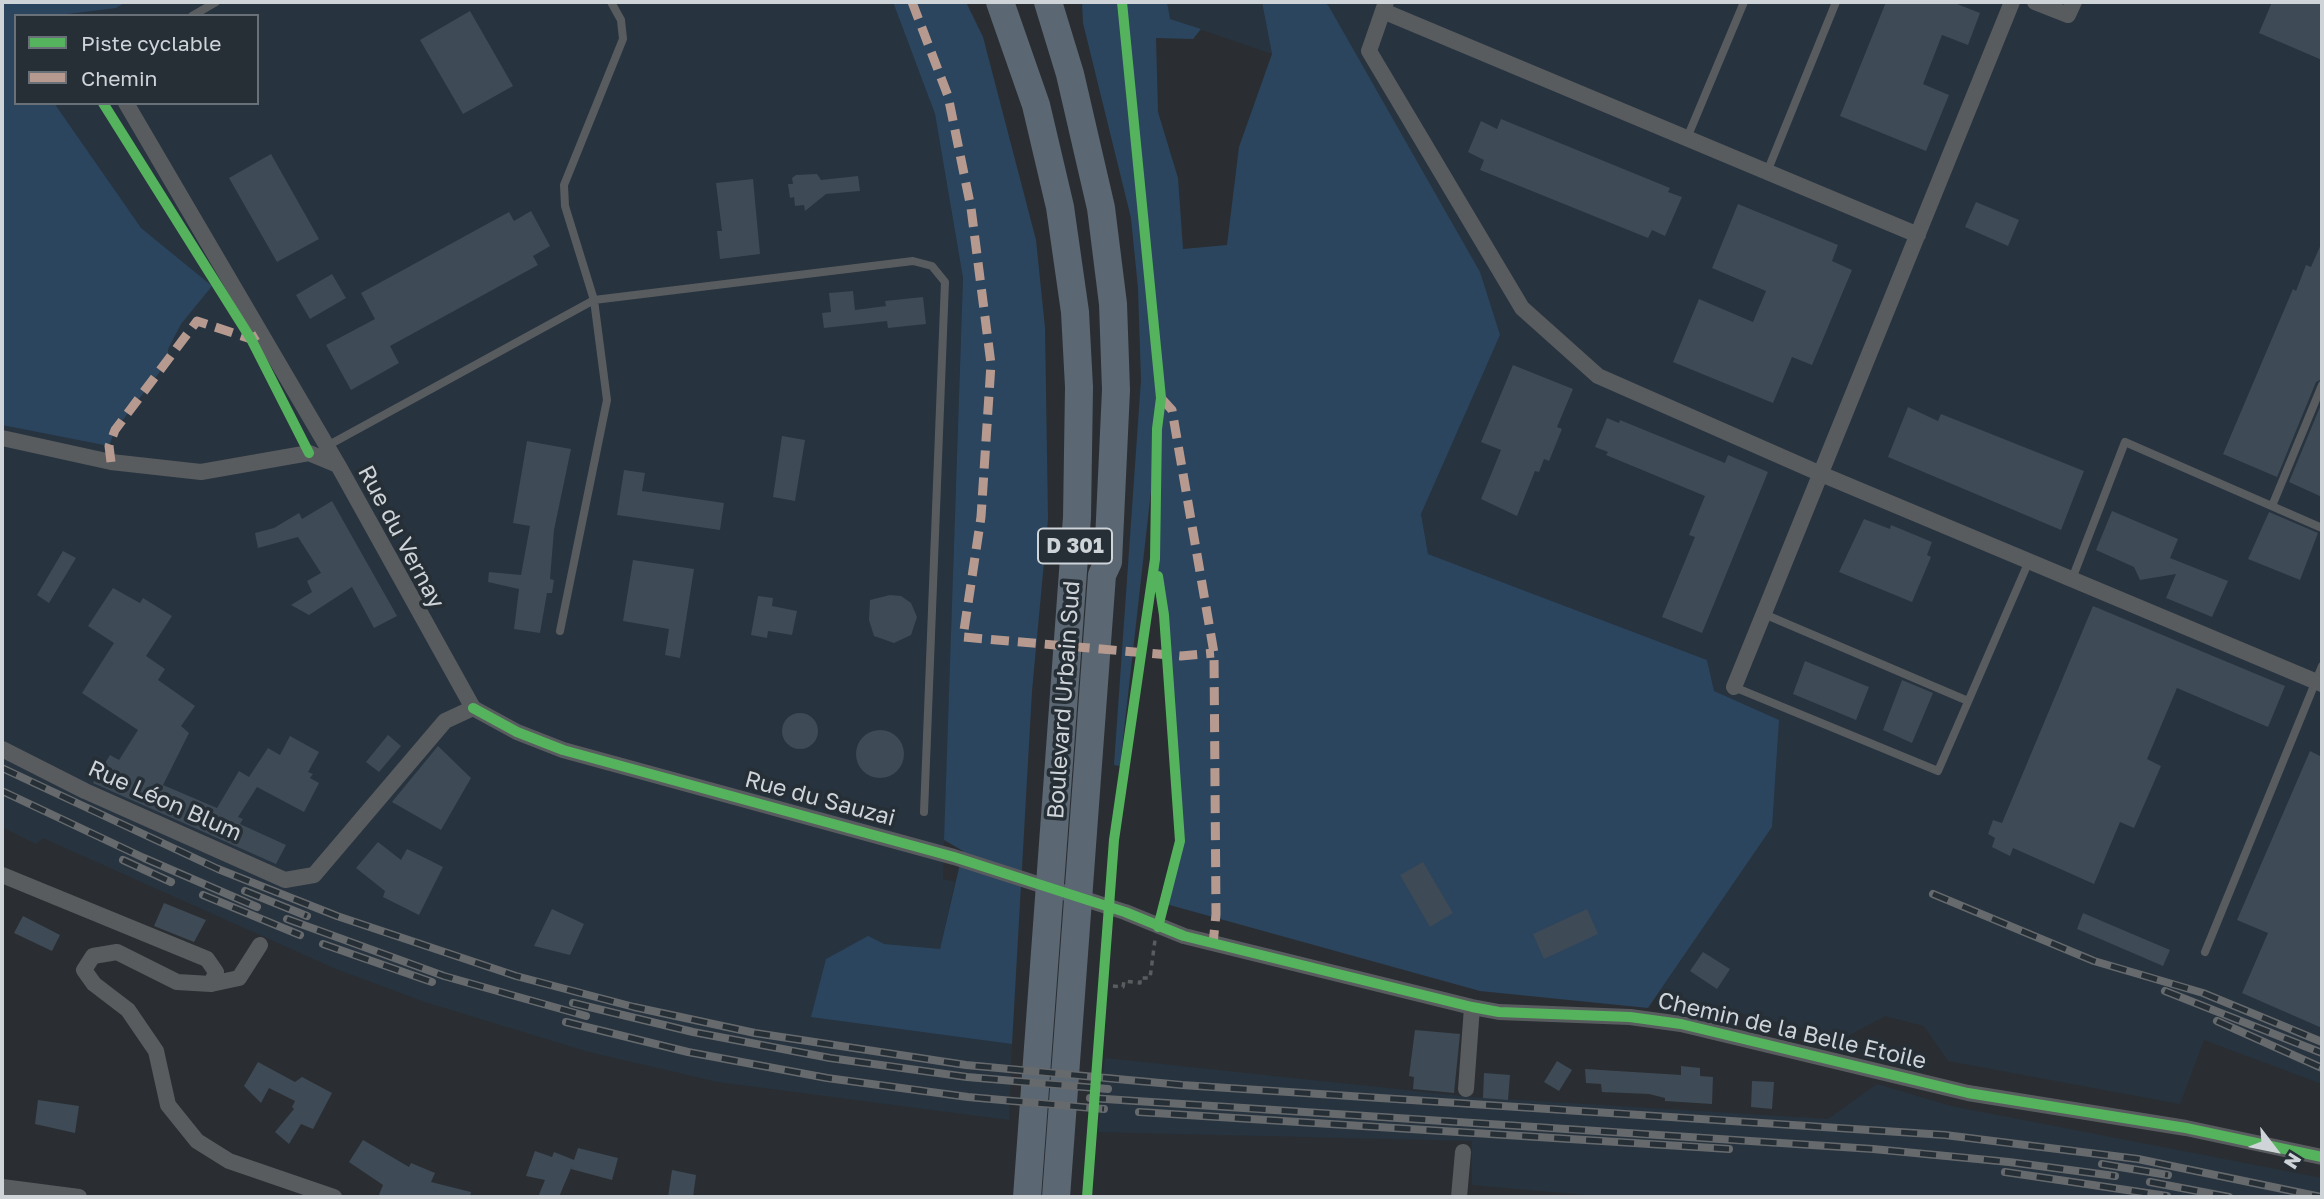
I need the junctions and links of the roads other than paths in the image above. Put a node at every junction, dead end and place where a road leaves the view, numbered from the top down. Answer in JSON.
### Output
{"nodes":[{"id":1,"x":216,"y":2,"type":"edge"},
{"id":2,"x":611,"y":2,"type":"edge"},
{"id":3,"x":1000,"y":2,"type":"edge"},
{"id":4,"x":1029,"y":2,"type":"edge"},
{"id":5,"x":1048,"y":2,"type":"edge"},
{"id":6,"x":1068,"y":2,"type":"edge"},
{"id":7,"x":1744,"y":2,"type":"edge"},
{"id":8,"x":1836,"y":2,"type":"edge"},
{"id":9,"x":2012,"y":2,"type":"edge"},
{"id":10,"x":2035,"y":2,"type":"edge"},
{"id":11,"x":2074,"y":2,"type":"edge"},
{"id":12,"x":1385,"y":6,"type":"edge"},
{"id":13,"x":195,"y":14,"type":"edge"},
{"id":14,"x":127,"y":105,"type":"edge"},
{"id":15,"x":1686,"y":138,"type":"junction"},
{"id":16,"x":1767,"y":172,"type":"junction"},
{"id":17,"x":1918,"y":235,"type":"junction"},
{"id":18,"x":594,"y":300,"type":"junction"},
{"id":19,"x":2322,"y":386,"type":"edge"},
{"id":20,"x":2,"y":438,"type":"edge"},
{"id":21,"x":327,"y":446,"type":"junction"},
{"id":22,"x":338,"y":465,"type":"junction"},
{"id":23,"x":1821,"y":474,"type":"junction"},
{"id":24,"x":2272,"y":506,"type":"junction"},
{"id":25,"x":2322,"y":528,"type":"edge"},
{"id":26,"x":2029,"y":561,"type":"junction"},
{"id":27,"x":1102,"y":576,"type":"junction"},
{"id":28,"x":2072,"y":579,"type":"junction"},
{"id":29,"x":1764,"y":614,"type":"junction"},
{"id":30,"x":560,"y":631,"type":"dead end"},
{"id":31,"x":2322,"y":666,"type":"edge"},
{"id":32,"x":2319,"y":682,"type":"edge"},
{"id":33,"x":1734,"y":687,"type":"joint"},
{"id":34,"x":1968,"y":701,"type":"junction"},
{"id":35,"x":473,"y":708,"type":"junction"},
{"id":36,"x":2,"y":749,"type":"edge"},
{"id":37,"x":924,"y":812,"type":"dead end"},
{"id":38,"x":2,"y":875,"type":"edge"},
{"id":39,"x":1158,"y":927,"type":"joint"},
{"id":40,"x":260,"y":946,"type":"dead end"},
{"id":41,"x":2205,"y":952,"type":"dead end"},
{"id":42,"x":211,"y":984,"type":"junction"},
{"id":43,"x":1472,"y":1007,"type":"junction"},
{"id":44,"x":1466,"y":1089,"type":"dead end"},
{"id":45,"x":1463,"y":1152,"type":"dead end"},
{"id":46,"x":2322,"y":1157,"type":"edge"},
{"id":47,"x":2,"y":1187,"type":"edge"},
{"id":48,"x":79,"y":1197,"type":"edge"},
{"id":49,"x":334,"y":1197,"type":"edge"},
{"id":50,"x":1027,"y":1197,"type":"edge"},
{"id":51,"x":1056,"y":1197,"type":"edge"},
{"id":52,"x":1459,"y":1197,"type":"edge"}],
"edges":[{"from":1,"to":13,"type":"lane"},
{"from":2,"to":18,"type":"lane"},
{"from":3,"to":50,"type":"highway","name":"Boulevard Urbain Sud","number":"D 301"},
{"from":4,"to":27,"type":"highway","number":"D 301"},
{"from":5,"to":27,"type":"highway"},
{"from":6,"to":27,"type":"highway"},
{"from":7,"to":15,"type":"lane"},
{"from":8,"to":16,"type":"lane"},
{"from":9,"to":17,"type":"street"},
{"from":10,"to":11,"type":"street"},
{"from":12,"to":15,"type":"street"},
{"from":12,"to":23,"type":"street"},
{"from":14,"to":21,"type":"street"},
{"from":15,"to":16,"type":"street"},
{"from":16,"to":17,"type":"street"},
{"from":17,"to":23,"type":"street"},
{"from":18,"to":21,"type":"lane"},
{"from":18,"to":30,"type":"lane"},
{"from":18,"to":37,"type":"lane"},
{"from":19,"to":24,"type":"lane"},
{"from":20,"to":22,"type":"street","name":"Rue du Vernay"},
{"from":21,"to":22,"type":"street"},
{"from":22,"to":35,"type":"street","name":"Rue du Vernay"},
{"from":23,"to":26,"type":"street"},
{"from":23,"to":29,"type":"street"},
{"from":24,"to":25,"type":"lane"},
{"from":24,"to":28,"type":"lane"},
{"from":26,"to":28,"type":"street"},
{"from":26,"to":34,"type":"lane"},
{"from":27,"to":51,"type":"highway","name":"Boulevard Urbain Sud","number":"D 301"},
{"from":28,"to":32,"type":"street"},
{"from":29,"to":33,"type":"street"},
{"from":29,"to":34,"type":"lane"},
{"from":31,"to":32,"type":"lane"},
{"from":32,"to":41,"type":"lane"},
{"from":33,"to":34,"type":"lane"},
{"from":35,"to":36,"type":"street","name":"Rue Léon Blum"},
{"from":35,"to":39,"type":"street","name":"Rue du Sauzai"},
{"from":38,"to":42,"type":"street"},
{"from":39,"to":43,"type":"street","name":"Chemin de la Belle Etoile"},
{"from":40,"to":42,"type":"street"},
{"from":42,"to":49,"type":"street"},
{"from":43,"to":44,"type":"street"},
{"from":43,"to":46,"type":"street","name":"Chemin de la Belle Etoile"},
{"from":45,"to":52,"type":"street"},
{"from":47,"to":48,"type":"street"}]}
